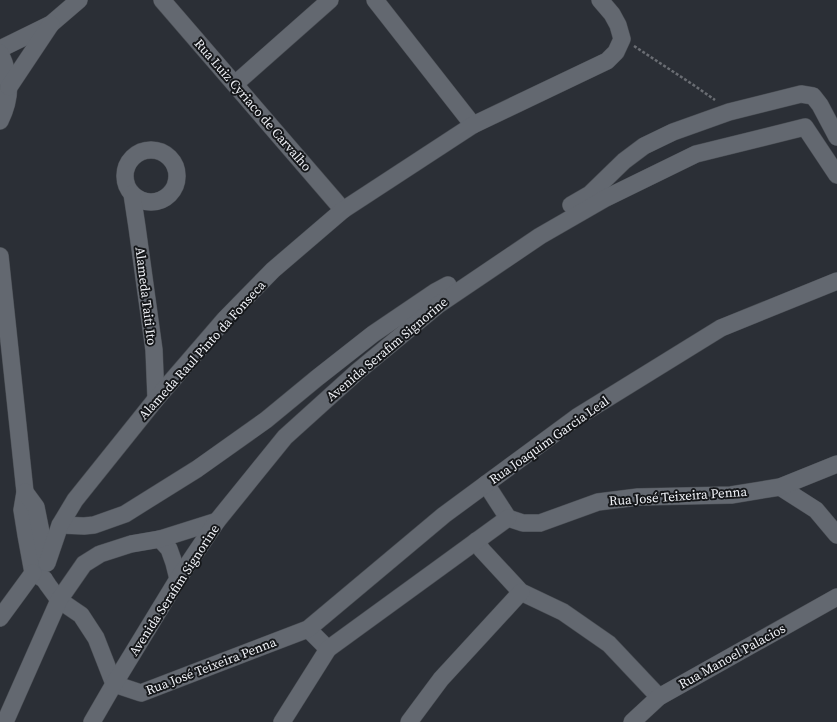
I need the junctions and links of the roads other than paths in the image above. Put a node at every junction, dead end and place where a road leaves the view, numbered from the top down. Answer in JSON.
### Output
{"nodes":[{"id":1,"x":79,"y":0,"type":"edge"},
{"id":2,"x":162,"y":0,"type":"edge"},
{"id":3,"x":330,"y":0,"type":"edge"},
{"id":4,"x":375,"y":0,"type":"edge"},
{"id":5,"x":600,"y":0,"type":"edge"},
{"id":6,"x":51,"y":24,"type":"junction"},
{"id":7,"x":0,"y":49,"type":"edge"},
{"id":8,"x":0,"y":53,"type":"edge"},
{"id":9,"x":235,"y":84,"type":"junction"},
{"id":10,"x":9,"y":87,"type":"junction"},
{"id":11,"x":0,"y":122,"type":"edge"},
{"id":12,"x":473,"y":125,"type":"junction"},
{"id":13,"x":837,"y":137,"type":"edge"},
{"id":14,"x":837,"y":175,"type":"edge"},
{"id":15,"x":132,"y":194,"type":"dead end"},
{"id":16,"x":342,"y":210,"type":"junction"},
{"id":17,"x":0,"y":256,"type":"edge"},
{"id":18,"x":837,"y":281,"type":"edge"},
{"id":19,"x":156,"y":399,"type":"junction"},
{"id":20,"x":837,"y":464,"type":"edge"},
{"id":21,"x":486,"y":484,"type":"junction"},
{"id":22,"x":780,"y":487,"type":"junction"},
{"id":23,"x":508,"y":518,"type":"junction"},
{"id":24,"x":217,"y":521,"type":"junction"},
{"id":25,"x":60,"y":525,"type":"junction"},
{"id":26,"x":837,"y":535,"type":"edge"},
{"id":27,"x":160,"y":539,"type":"junction"},
{"id":28,"x":476,"y":541,"type":"junction"},
{"id":29,"x":41,"y":572,"type":"junction"},
{"id":30,"x":178,"y":579,"type":"junction"},
{"id":31,"x":521,"y":592,"type":"junction"},
{"id":32,"x":837,"y":597,"type":"edge"},
{"id":33,"x":60,"y":600,"type":"junction"},
{"id":34,"x":0,"y":618,"type":"edge"},
{"id":35,"x":308,"y":629,"type":"junction"},
{"id":36,"x":328,"y":649,"type":"junction"},
{"id":37,"x":114,"y":684,"type":"junction"},
{"id":38,"x":659,"y":697,"type":"junction"},
{"id":39,"x":5,"y":722,"type":"edge"},
{"id":40,"x":92,"y":722,"type":"edge"},
{"id":41,"x":282,"y":722,"type":"edge"},
{"id":42,"x":409,"y":722,"type":"edge"},
{"id":43,"x":632,"y":722,"type":"edge"}],
"edges":[{"from":1,"to":6,"type":"street"},
{"from":2,"to":9,"type":"street","name":"Rua Luiz Cyriaco de Carvalho"},
{"from":3,"to":9,"type":"street"},
{"from":4,"to":12,"type":"street"},
{"from":5,"to":12,"type":"street","name":"Alameda Raul Pinto da Fonseca"},
{"from":6,"to":7,"type":"street"},
{"from":6,"to":10,"type":"street"},
{"from":8,"to":10,"type":"street"},
{"from":9,"to":16,"type":"street","name":"Rua Luiz Cyriaco de Carvalho"},
{"from":10,"to":11,"type":"street"},
{"from":12,"to":16,"type":"street","name":"Alameda Raul Pinto da Fonseca"},
{"from":13,"to":25,"type":"street"},
{"from":14,"to":24,"type":"street","name":"Avenida Serafim Signorine"},
{"from":15,"to":19,"type":"street","name":"Alameda Taiti Ito"},
{"from":16,"to":19,"type":"street","name":"Alameda Raul Pinto da Fonseca"},
{"from":17,"to":29,"type":"street"},
{"from":18,"to":21,"type":"street","name":"Rua Joaquim Garcia Leal"},
{"from":19,"to":25,"type":"street","name":"Alameda Raul Pinto da Fonseca"},
{"from":20,"to":22,"type":"street","name":"Rua José Teixeira Penna"},
{"from":21,"to":23,"type":"street"},
{"from":21,"to":35,"type":"street","name":"Rua Joaquim Garcia Leal"},
{"from":22,"to":23,"type":"street","name":"Rua José Teixeira Penna"},
{"from":22,"to":26,"type":"street"},
{"from":23,"to":28,"type":"street"},
{"from":24,"to":27,"type":"street"},
{"from":24,"to":30,"type":"street","name":"Avenida Serafim Signorine"},
{"from":25,"to":29,"type":"street","name":"Alameda Raul Pinto da Fonseca"},
{"from":27,"to":30,"type":"street"},
{"from":27,"to":33,"type":"street"},
{"from":28,"to":31,"type":"street"},
{"from":28,"to":36,"type":"street"},
{"from":29,"to":33,"type":"street"},
{"from":29,"to":34,"type":"street","name":"Alameda Raul Pinto da Fonseca"},
{"from":30,"to":37,"type":"street","name":"Avenida Serafim Signorine"},
{"from":31,"to":38,"type":"street"},
{"from":31,"to":42,"type":"street"},
{"from":32,"to":38,"type":"street","name":"Rua Manoel Palacios"},
{"from":33,"to":37,"type":"street"},
{"from":33,"to":39,"type":"street"},
{"from":35,"to":36,"type":"street"},
{"from":35,"to":37,"type":"street","name":"Rua José Teixeira Penna"},
{"from":36,"to":41,"type":"street"},
{"from":37,"to":40,"type":"street","name":"Avenida Serafim Signorine"},
{"from":38,"to":43,"type":"street","name":"Rua Manoel Palacios"}]}
